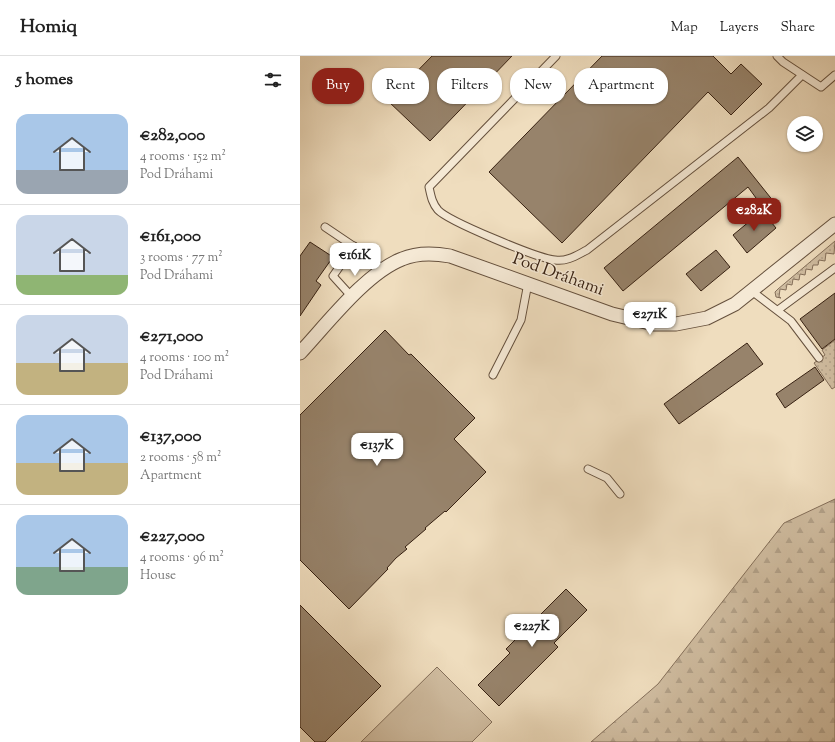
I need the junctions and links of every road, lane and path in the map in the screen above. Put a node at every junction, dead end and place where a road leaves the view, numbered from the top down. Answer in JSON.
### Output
{"nodes":[{"id":1,"x":556,"y":56,"type":"edge"},
{"id":2,"x":777,"y":56,"type":"edge"},
{"id":3,"x":802,"y":75,"type":"junction"},
{"id":4,"x":835,"y":75,"type":"edge"},
{"id":5,"x":835,"y":224,"type":"edge"},
{"id":6,"x":325,"y":227,"type":"dead end"},
{"id":7,"x":354,"y":246,"type":"junction"},
{"id":8,"x":835,"y":268,"type":"edge"},
{"id":9,"x":382,"y":269,"type":"junction"},
{"id":10,"x":528,"y":283,"type":"junction"},
{"id":11,"x":753,"y":292,"type":"junction"},
{"id":12,"x":352,"y":297,"type":"junction"},
{"id":13,"x":778,"y":310,"type":"junction"},
{"id":14,"x":300,"y":353,"type":"edge"},
{"id":15,"x":819,"y":358,"type":"dead end"},
{"id":16,"x":493,"y":375,"type":"dead end"},
{"id":17,"x":588,"y":469,"type":"dead end"},
{"id":18,"x":620,"y":494,"type":"dead end"}],
"edges":[{"from":1,"to":3,"type":"lane"},
{"from":2,"to":3,"type":"lane"},
{"from":3,"to":4,"type":"lane"},
{"from":5,"to":11,"type":"street","name":"Pod Dráhami"},
{"from":6,"to":7,"type":"lane"},
{"from":7,"to":9,"type":"lane"},
{"from":7,"to":12,"type":"lane"},
{"from":8,"to":13,"type":"lane"},
{"from":9,"to":10,"type":"street","name":"Pod Dráhami"},
{"from":9,"to":12,"type":"street","name":"Pod Dráhami"},
{"from":10,"to":11,"type":"street","name":"Pod Dráhami"},
{"from":10,"to":16,"type":"lane"},
{"from":11,"to":13,"type":"lane"},
{"from":12,"to":14,"type":"street","name":"Pod Dráhami"},
{"from":13,"to":15,"type":"lane"},
{"from":17,"to":18,"type":"lane"}]}
